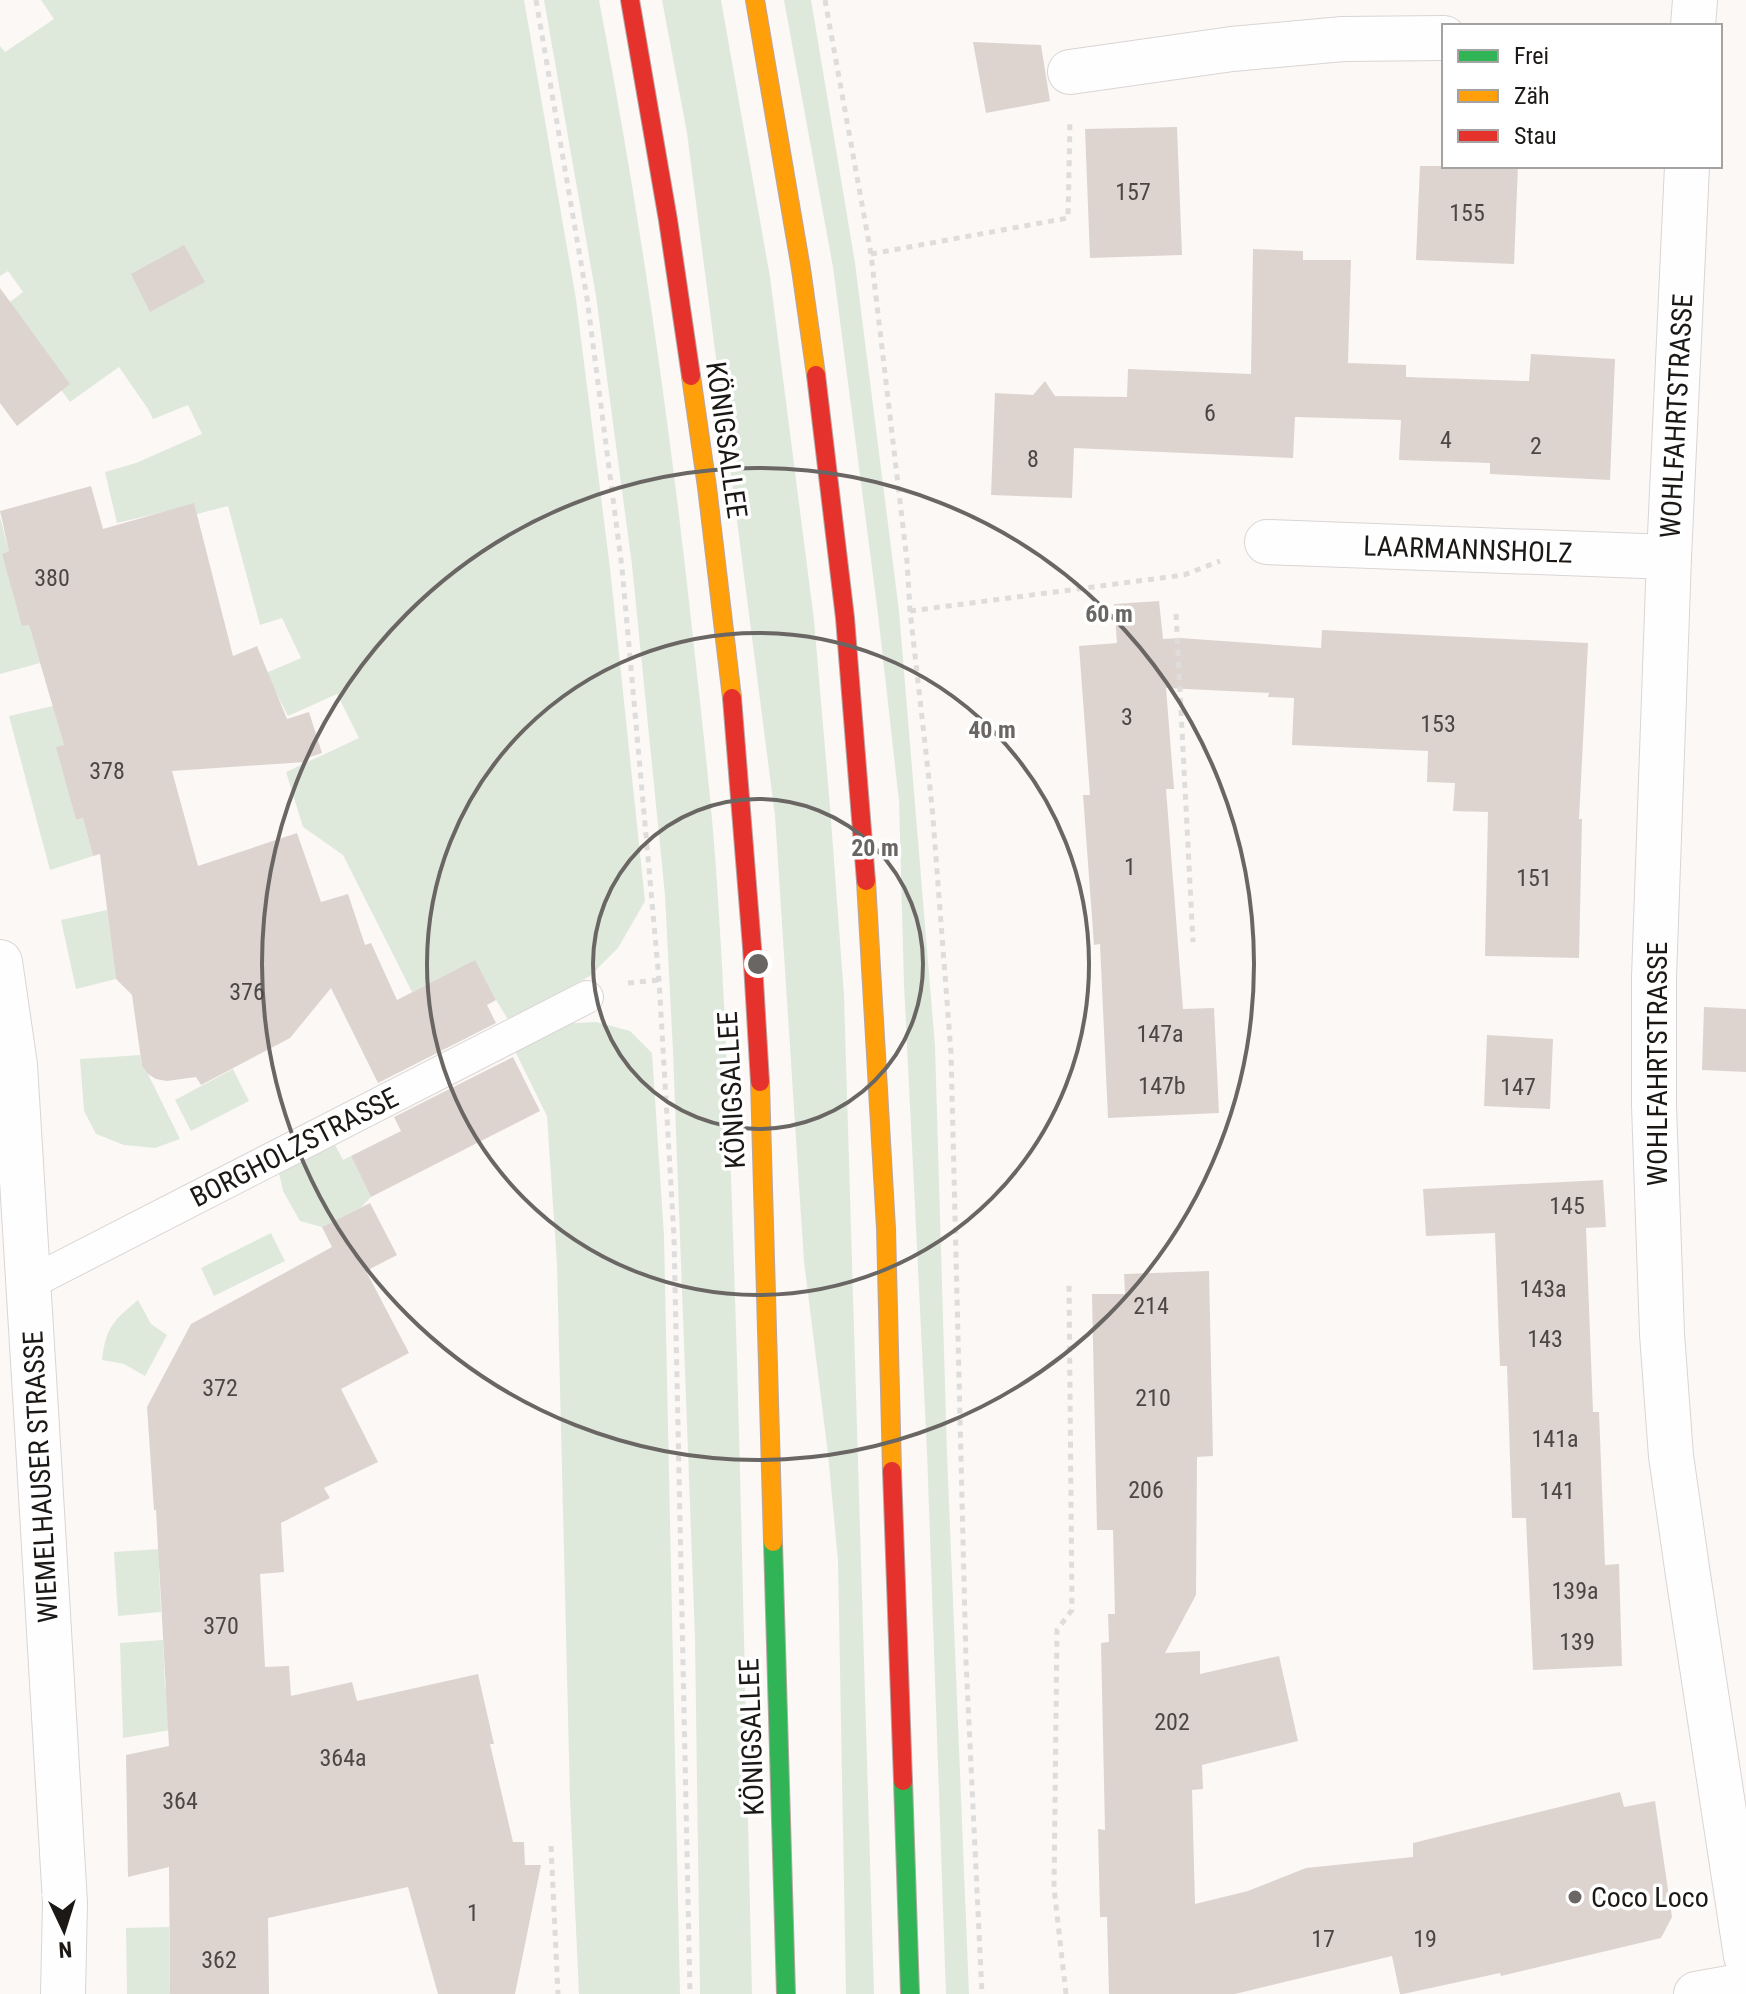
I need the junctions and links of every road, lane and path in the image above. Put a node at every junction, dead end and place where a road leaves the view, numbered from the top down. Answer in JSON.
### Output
{"nodes":[{"id":1,"x":536,"y":0,"type":"edge"},
{"id":2,"x":630,"y":0,"type":"edge"},
{"id":3,"x":755,"y":0,"type":"edge"},
{"id":4,"x":1695,"y":0,"type":"edge"},
{"id":5,"x":1693,"y":24,"type":"edge"},
{"id":6,"x":1442,"y":38,"type":"edge"},
{"id":7,"x":1070,"y":72,"type":"joint"},
{"id":8,"x":1687,"y":168,"type":"edge"},
{"id":9,"x":871,"y":254,"type":"dead end"},
{"id":10,"x":1267,"y":542,"type":"joint"},
{"id":11,"x":1669,"y":557,"type":"junction"},
{"id":12,"x":910,"y":611,"type":"dead end"},
{"id":13,"x":1176,"y":614,"type":"dead end"},
{"id":14,"x":1193,"y":942,"type":"dead end"},
{"id":15,"x":0,"y":962,"type":"edge"},
{"id":16,"x":587,"y":997,"type":"dead end"},
{"id":17,"x":1069,"y":1282,"type":"dead end"},
{"id":18,"x":14,"y":1290,"type":"edge"},
{"id":19,"x":551,"y":1846,"type":"dead end"},
{"id":20,"x":1746,"y":1956,"type":"edge"},
{"id":21,"x":1746,"y":1985,"type":"edge"},
{"id":22,"x":63,"y":1994,"type":"edge"},
{"id":23,"x":558,"y":1994,"type":"edge"},
{"id":24,"x":690,"y":1994,"type":"edge"},
{"id":25,"x":786,"y":1994,"type":"edge"},
{"id":26,"x":910,"y":1994,"type":"edge"},
{"id":27,"x":1066,"y":1994,"type":"edge"},
{"id":28,"x":1696,"y":1994,"type":"edge"}],
"edges":[{"from":1,"to":24,"type":"path"},
{"from":2,"to":25,"type":"main road","name":"KÖNIGSALLEE"},
{"from":3,"to":26,"type":"main road"},
{"from":4,"to":5,"type":"street"},
{"from":6,"to":7,"type":"street"},
{"from":7,"to":9,"type":"path"},
{"from":8,"to":11,"type":"street","name":"WOHLFAHRTSTRASSE"},
{"from":10,"to":11,"type":"street","name":"LAARMANNSHOLZ"},
{"from":10,"to":12,"type":"path"},
{"from":11,"to":20,"type":"street","name":"WOHLFAHRTSTRASSE"},
{"from":13,"to":14,"type":"path"},
{"from":15,"to":18,"type":"street","name":"WIEMELHAUSER STRASSE"},
{"from":16,"to":18,"type":"lane","name":"BORGHOLZSTRASSE"},
{"from":17,"to":27,"type":"path"},
{"from":18,"to":22,"type":"street","name":"WIEMELHAUSER STRASSE"},
{"from":19,"to":23,"type":"path"},
{"from":21,"to":28,"type":"street"}]}
